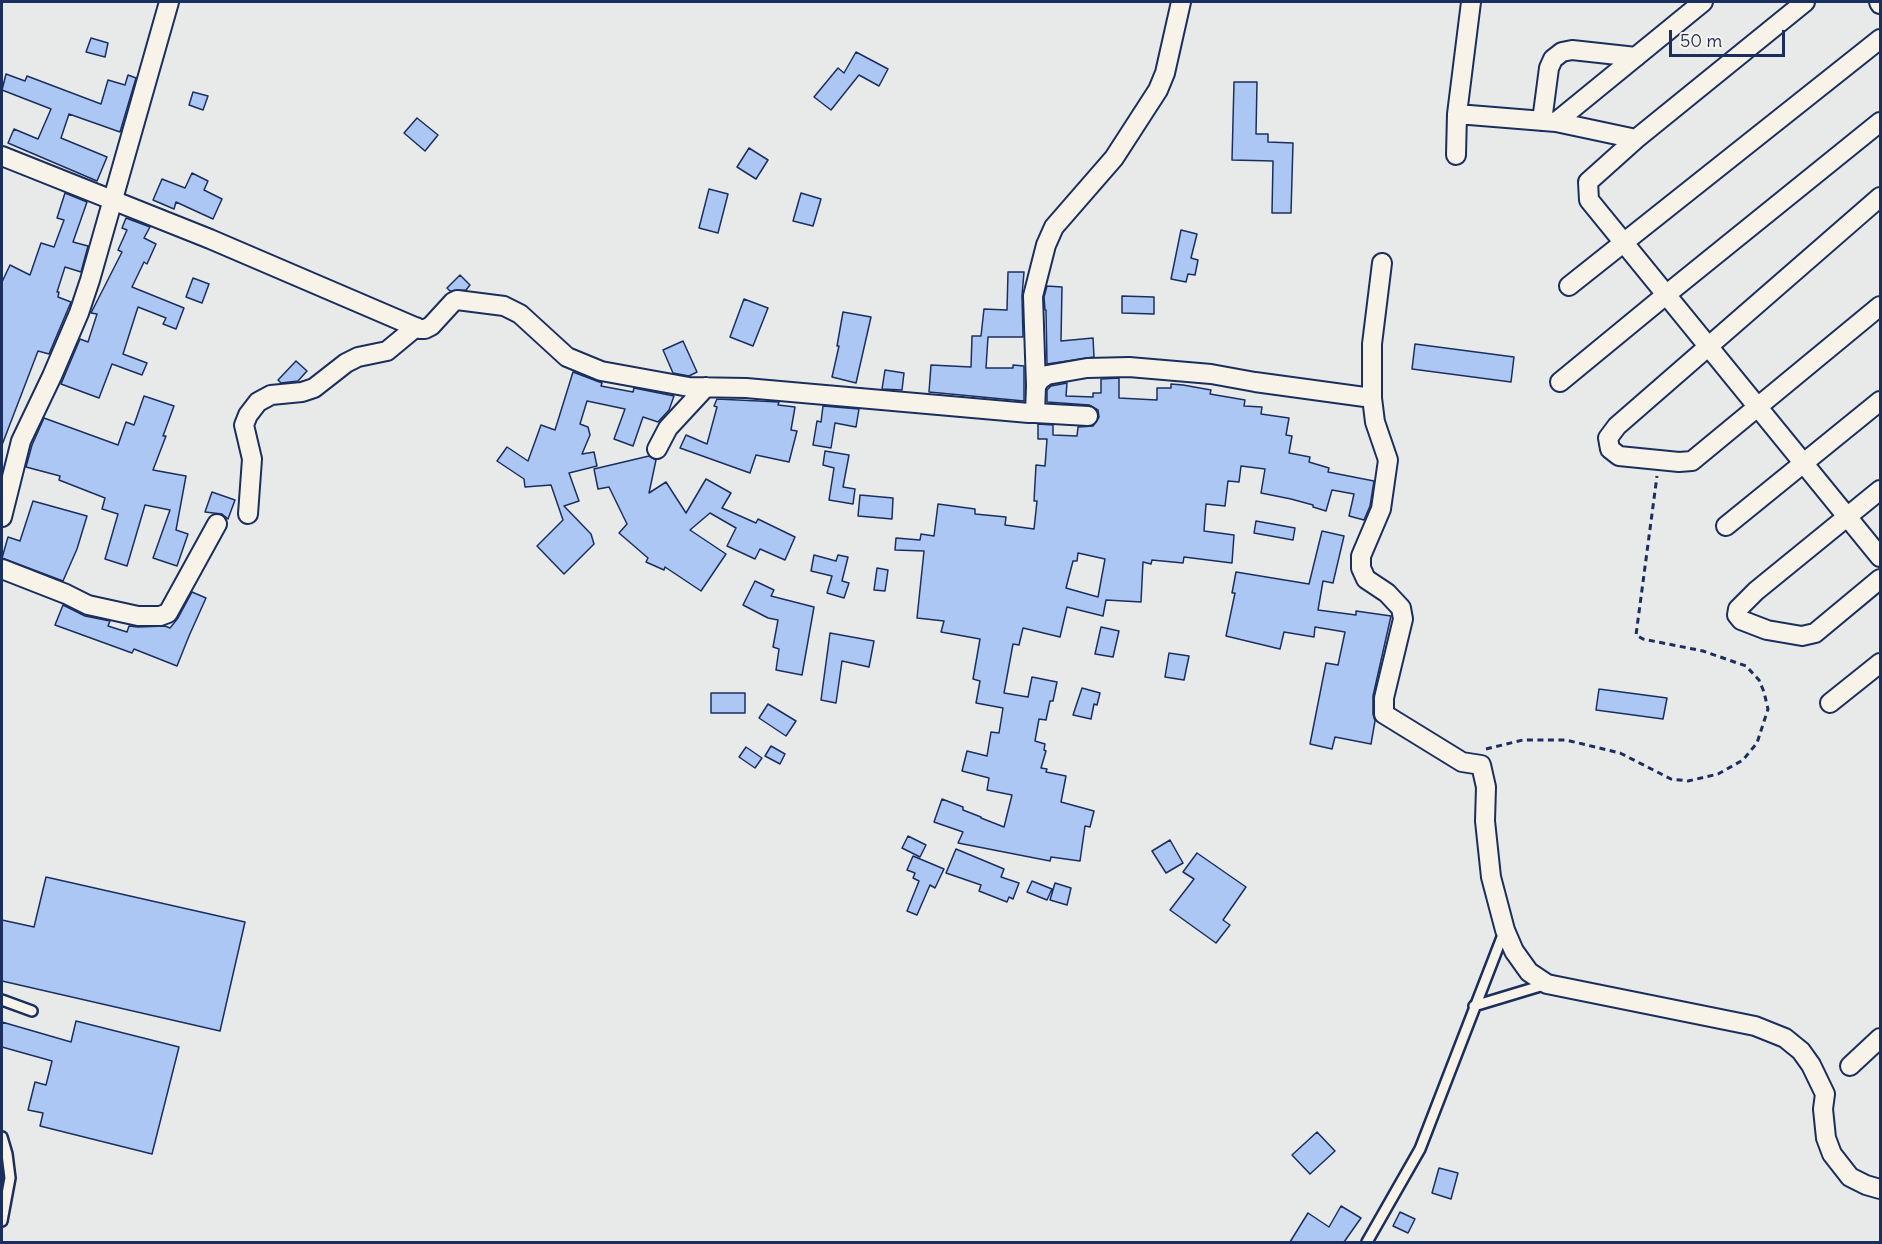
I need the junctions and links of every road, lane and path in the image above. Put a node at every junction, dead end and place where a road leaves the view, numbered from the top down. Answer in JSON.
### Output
{"nodes":[{"id":1,"x":169,"y":2,"type":"edge"},
{"id":2,"x":1180,"y":2,"type":"edge"},
{"id":3,"x":1471,"y":2,"type":"edge"},
{"id":4,"x":1703,"y":2,"type":"edge"},
{"id":5,"x":1805,"y":2,"type":"edge"},
{"id":6,"x":1881,"y":39,"type":"edge"},
{"id":7,"x":1636,"y":57,"type":"junction"},
{"id":8,"x":1457,"y":114,"type":"junction"},
{"id":9,"x":1549,"y":121,"type":"junction"},
{"id":10,"x":1881,"y":122,"type":"edge"},
{"id":11,"x":1636,"y":139,"type":"junction"},
{"id":12,"x":1456,"y":155,"type":"dead end"},
{"id":13,"x":2,"y":156,"type":"edge"},
{"id":14,"x":1881,"y":197,"type":"edge"},
{"id":15,"x":113,"y":200,"type":"junction"},
{"id":16,"x":1623,"y":243,"type":"junction"},
{"id":17,"x":1382,"y":263,"type":"dead end"},
{"id":18,"x":1569,"y":286,"type":"dead end"},
{"id":19,"x":1667,"y":294,"type":"junction"},
{"id":20,"x":1881,"y":306,"type":"edge"},
{"id":21,"x":416,"y":327,"type":"junction"},
{"id":22,"x":1708,"y":346,"type":"junction"},
{"id":23,"x":1560,"y":382,"type":"dead end"},
{"id":24,"x":1036,"y":386,"type":"junction"},
{"id":25,"x":706,"y":387,"type":"junction"},
{"id":26,"x":1372,"y":398,"type":"junction"},
{"id":27,"x":1881,"y":401,"type":"edge"},
{"id":28,"x":1758,"y":407,"type":"junction"},
{"id":29,"x":1035,"y":413,"type":"junction"},
{"id":30,"x":1088,"y":416,"type":"dead end"},
{"id":31,"x":657,"y":449,"type":"dead end"},
{"id":32,"x":9,"y":454,"type":"edge"},
{"id":33,"x":1804,"y":463,"type":"junction"},
{"id":34,"x":1658,"y":471,"type":"dead end"},
{"id":35,"x":1881,"y":490,"type":"edge"},
{"id":36,"x":248,"y":514,"type":"dead end"},
{"id":37,"x":2,"y":517,"type":"edge"},
{"id":38,"x":1847,"y":518,"type":"junction"},
{"id":39,"x":217,"y":524,"type":"dead end"},
{"id":40,"x":1726,"y":526,"type":"dead end"},
{"id":41,"x":1881,"y":557,"type":"edge"},
{"id":42,"x":2,"y":569,"type":"edge"},
{"id":43,"x":1881,"y":579,"type":"edge"},
{"id":44,"x":1881,"y":663,"type":"edge"},
{"id":45,"x":1830,"y":703,"type":"dead end"},
{"id":46,"x":1462,"y":762,"type":"junction"},
{"id":47,"x":1505,"y":930,"type":"junction"},
{"id":48,"x":1547,"y":984,"type":"junction"},
{"id":49,"x":2,"y":1000,"type":"edge"},
{"id":50,"x":1474,"y":1006,"type":"junction"},
{"id":51,"x":32,"y":1011,"type":"dead end"},
{"id":52,"x":1881,"y":1038,"type":"edge"},
{"id":53,"x":1850,"y":1066,"type":"dead end"},
{"id":54,"x":2,"y":1137,"type":"edge"},
{"id":55,"x":1881,"y":1189,"type":"edge"},
{"id":56,"x":2,"y":1221,"type":"edge"},
{"id":57,"x":1368,"y":1242,"type":"edge"}],
"edges":[{"from":1,"to":15,"type":"street"},
{"from":2,"to":24,"type":"street"},
{"from":3,"to":8,"type":"street"},
{"from":4,"to":7,"type":"street"},
{"from":5,"to":11,"type":"street"},
{"from":6,"to":16,"type":"street"},
{"from":7,"to":9,"type":"street"},
{"from":7,"to":9,"type":"street"},
{"from":8,"to":9,"type":"street"},
{"from":8,"to":12,"type":"street"},
{"from":9,"to":11,"type":"street"},
{"from":10,"to":19,"type":"street"},
{"from":11,"to":16,"type":"street"},
{"from":13,"to":15,"type":"street"},
{"from":14,"to":22,"type":"street"},
{"from":15,"to":21,"type":"street"},
{"from":15,"to":32,"type":"street"},
{"from":16,"to":18,"type":"street"},
{"from":16,"to":19,"type":"street"},
{"from":17,"to":26,"type":"street"},
{"from":19,"to":22,"type":"street"},
{"from":19,"to":23,"type":"street"},
{"from":20,"to":28,"type":"street"},
{"from":21,"to":25,"type":"street"},
{"from":21,"to":36,"type":"street"},
{"from":22,"to":28,"type":"street"},
{"from":22,"to":28,"type":"street"},
{"from":24,"to":26,"type":"street"},
{"from":24,"to":29,"type":"street"},
{"from":25,"to":29,"type":"street"},
{"from":25,"to":31,"type":"street"},
{"from":26,"to":46,"type":"street"},
{"from":27,"to":33,"type":"street"},
{"from":28,"to":33,"type":"street"},
{"from":29,"to":30,"type":"street"},
{"from":32,"to":37,"type":"street"},
{"from":33,"to":38,"type":"street"},
{"from":33,"to":40,"type":"street"},
{"from":34,"to":46,"type":"path"},
{"from":35,"to":38,"type":"street"},
{"from":38,"to":41,"type":"street"},
{"from":38,"to":43,"type":"street"},
{"from":39,"to":42,"type":"street"},
{"from":44,"to":45,"type":"street"},
{"from":46,"to":47,"type":"street"},
{"from":47,"to":48,"type":"street"},
{"from":47,"to":50,"type":"lane"},
{"from":48,"to":50,"type":"lane"},
{"from":48,"to":55,"type":"street"},
{"from":49,"to":51,"type":"lane"},
{"from":50,"to":57,"type":"lane"},
{"from":52,"to":53,"type":"street"},
{"from":54,"to":56,"type":"lane"}]}
